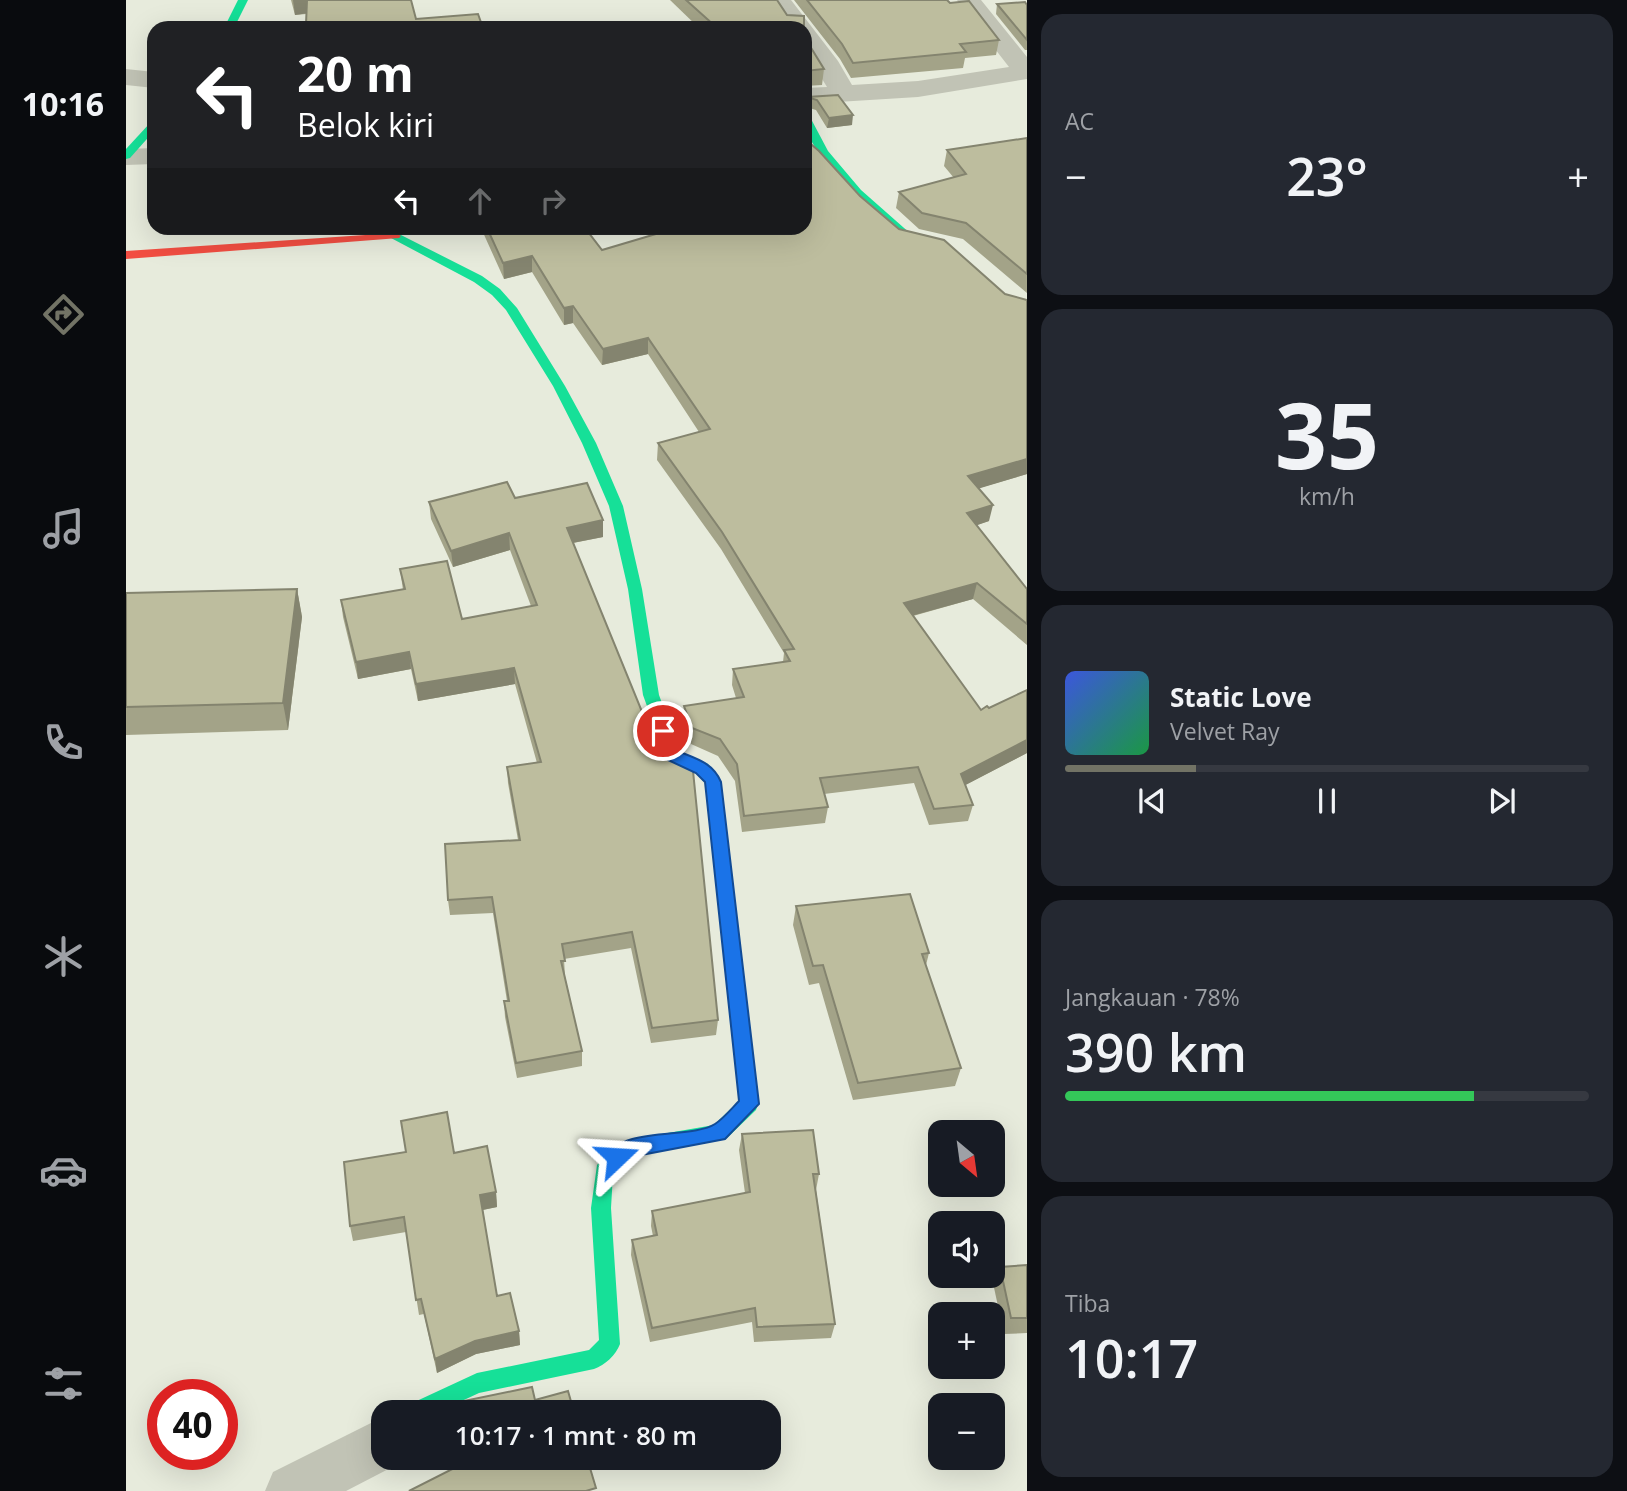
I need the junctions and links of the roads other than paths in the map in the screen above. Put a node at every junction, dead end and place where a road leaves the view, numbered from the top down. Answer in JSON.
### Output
{"nodes":[{"id":1,"x":243,"y":0,"type":"edge"},
{"id":2,"x":779,"y":0,"type":"edge"},
{"id":3,"x":968,"y":0,"type":"edge"},
{"id":4,"x":232,"y":21,"type":"edge"},
{"id":5,"x":795,"y":21,"type":"edge"},
{"id":6,"x":812,"y":44,"type":"edge"},
{"id":7,"x":1026,"y":71,"type":"edge"},
{"id":8,"x":126,"y":77,"type":"edge"},
{"id":9,"x":147,"y":79,"type":"edge"},
{"id":10,"x":844,"y":95,"type":"junction"},
{"id":11,"x":812,"y":96,"type":"edge"},
{"id":12,"x":147,"y":133,"type":"edge"},
{"id":13,"x":812,"y":133,"type":"edge"},
{"id":14,"x":147,"y":156,"type":"edge"},
{"id":15,"x":126,"y":157,"type":"edge"},
{"id":16,"x":357,"y":235,"type":"edge"},
{"id":17,"x":397,"y":235,"type":"edge"},
{"id":18,"x":945,"y":245,"type":"edge"},
{"id":19,"x":126,"y":255,"type":"edge"},
{"id":20,"x":441,"y":1400,"type":"edge"},
{"id":21,"x":371,"y":1450,"type":"edge"},
{"id":22,"x":311,"y":1486,"type":"edge"}],
"edges":[{"from":1,"to":4,"type":"street"},
{"from":2,"to":5,"type":"street"},
{"from":3,"to":7,"type":"street"},
{"from":6,"to":10,"type":"street"},
{"from":7,"to":10,"type":"street"},
{"from":8,"to":9,"type":"street"},
{"from":10,"to":11,"type":"street"},
{"from":12,"to":15,"type":"street"},
{"from":13,"to":18,"type":"street"},
{"from":14,"to":15,"type":"street"},
{"from":16,"to":19,"type":"street"},
{"from":17,"to":20,"type":"street"},
{"from":21,"to":22,"type":"street"}]}
